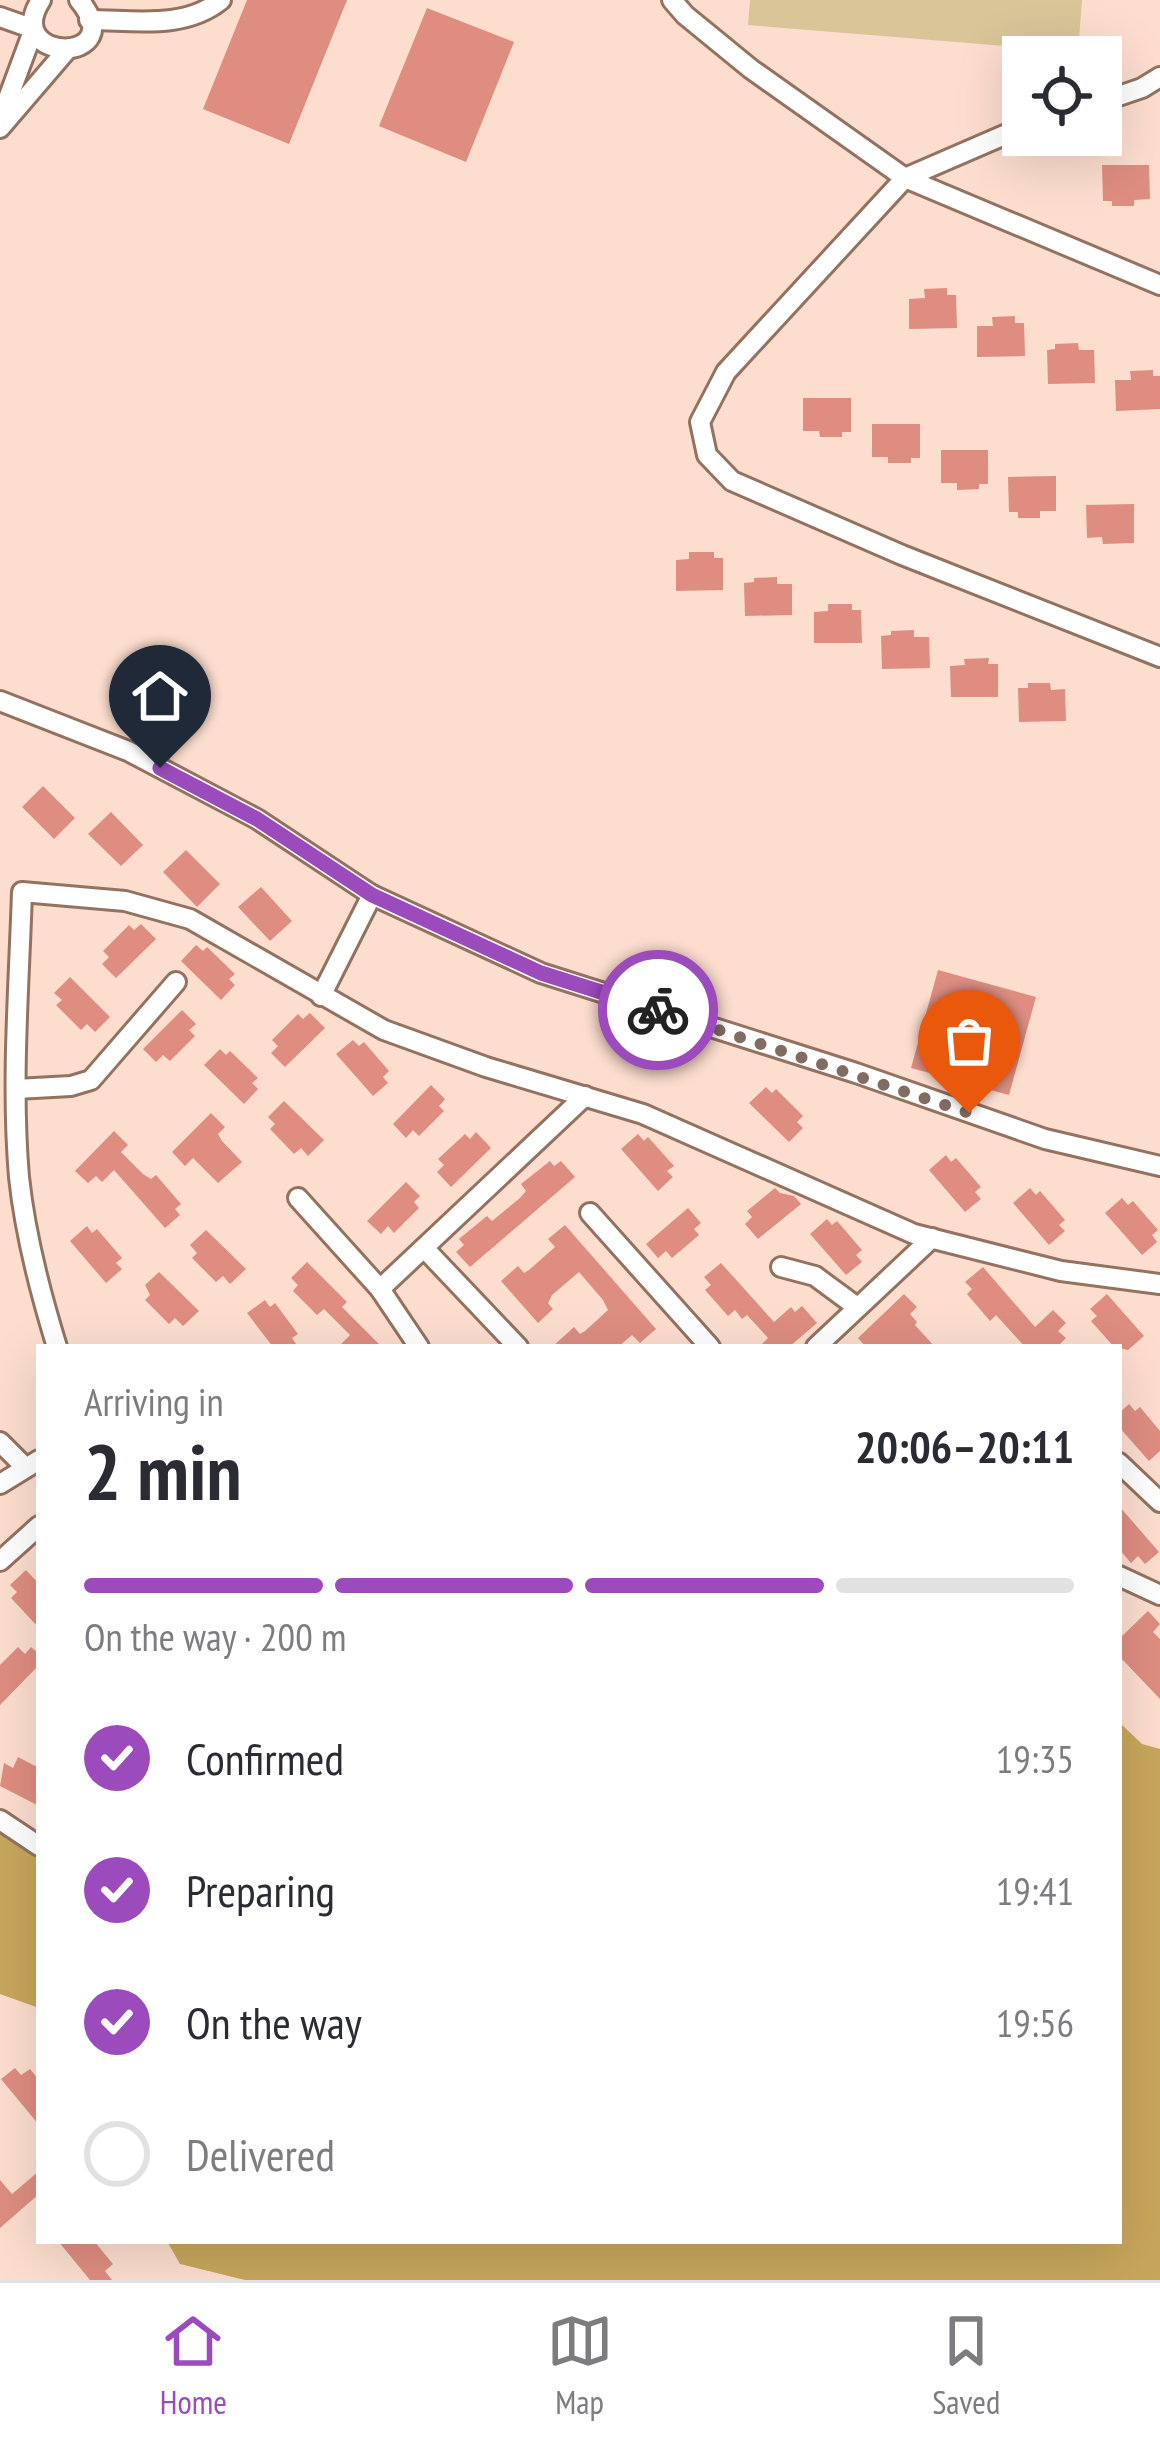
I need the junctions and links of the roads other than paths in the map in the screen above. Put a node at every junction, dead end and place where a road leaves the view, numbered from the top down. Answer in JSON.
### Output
{"nodes":[{"id":1,"x":41,"y":0,"type":"edge"},
{"id":2,"x":221,"y":0,"type":"edge"},
{"id":3,"x":673,"y":0,"type":"edge"},
{"id":4,"x":86,"y":7,"type":"edge"},
{"id":5,"x":0,"y":17,"type":"edge"},
{"id":6,"x":32,"y":31,"type":"junction"},
{"id":7,"x":66,"y":51,"type":"junction"},
{"id":8,"x":1160,"y":77,"type":"edge"},
{"id":9,"x":1122,"y":95,"type":"edge"},
{"id":10,"x":0,"y":124,"type":"edge"},
{"id":11,"x":1002,"y":136,"type":"edge"},
{"id":12,"x":905,"y":178,"type":"junction"},
{"id":13,"x":1160,"y":285,"type":"edge"},
{"id":14,"x":1160,"y":657,"type":"edge"},
{"id":15,"x":0,"y":701,"type":"edge"},
{"id":16,"x":22,"y":892,"type":"junction"},
{"id":17,"x":0,"y":893,"type":"edge"},
{"id":18,"x":372,"y":895,"type":"junction"},
{"id":19,"x":176,"y":982,"type":"dead end"},
{"id":20,"x":321,"y":996,"type":"junction"},
{"id":21,"x":16,"y":1089,"type":"junction"},
{"id":22,"x":585,"y":1096,"type":"junction"},
{"id":23,"x":1160,"y":1166,"type":"edge"},
{"id":24,"x":298,"y":1198,"type":"dead end"},
{"id":25,"x":590,"y":1213,"type":"dead end"},
{"id":26,"x":932,"y":1238,"type":"junction"},
{"id":27,"x":424,"y":1248,"type":"junction"},
{"id":28,"x":782,"y":1267,"type":"dead end"},
{"id":29,"x":1160,"y":1285,"type":"edge"},
{"id":30,"x":380,"y":1289,"type":"junction"},
{"id":31,"x":857,"y":1306,"type":"junction"},
{"id":32,"x":56,"y":1344,"type":"edge"},
{"id":33,"x":417,"y":1344,"type":"edge"},
{"id":34,"x":515,"y":1344,"type":"edge"},
{"id":35,"x":707,"y":1344,"type":"edge"},
{"id":36,"x":819,"y":1344,"type":"edge"},
{"id":37,"x":0,"y":1442,"type":"edge"},
{"id":38,"x":32,"y":1463,"type":"edge"},
{"id":39,"x":1122,"y":1466,"type":"edge"},
{"id":40,"x":0,"y":1484,"type":"edge"},
{"id":41,"x":1160,"y":1502,"type":"edge"},
{"id":42,"x":36,"y":1529,"type":"edge"},
{"id":43,"x":0,"y":1561,"type":"edge"},
{"id":44,"x":1122,"y":1577,"type":"edge"},
{"id":45,"x":1160,"y":1595,"type":"edge"},
{"id":46,"x":0,"y":1820,"type":"edge"},
{"id":47,"x":36,"y":1844,"type":"edge"}],
"edges":[{"from":1,"to":6,"type":"street"},
{"from":2,"to":4,"type":"street"},
{"from":3,"to":12,"type":"street"},
{"from":4,"to":7,"type":"street"},
{"from":5,"to":6,"type":"street"},
{"from":6,"to":7,"type":"street"},
{"from":6,"to":10,"type":"street"},
{"from":7,"to":10,"type":"street"},
{"from":8,"to":9,"type":"street"},
{"from":11,"to":12,"type":"street"},
{"from":12,"to":13,"type":"street"},
{"from":12,"to":14,"type":"street"},
{"from":15,"to":18,"type":"street"},
{"from":16,"to":17,"type":"street"},
{"from":16,"to":20,"type":"street"},
{"from":16,"to":21,"type":"street"},
{"from":18,"to":20,"type":"street"},
{"from":18,"to":23,"type":"street"},
{"from":19,"to":21,"type":"street"},
{"from":20,"to":22,"type":"street"},
{"from":21,"to":32,"type":"street"},
{"from":22,"to":26,"type":"street"},
{"from":22,"to":27,"type":"street"},
{"from":24,"to":30,"type":"street"},
{"from":25,"to":35,"type":"street"},
{"from":26,"to":29,"type":"street"},
{"from":26,"to":31,"type":"street"},
{"from":27,"to":30,"type":"street"},
{"from":27,"to":34,"type":"street"},
{"from":28,"to":31,"type":"street"},
{"from":30,"to":33,"type":"street"},
{"from":31,"to":36,"type":"street"},
{"from":37,"to":38,"type":"street"},
{"from":38,"to":40,"type":"street"},
{"from":39,"to":41,"type":"street"},
{"from":42,"to":43,"type":"street"},
{"from":44,"to":45,"type":"street"},
{"from":46,"to":47,"type":"street"}]}
